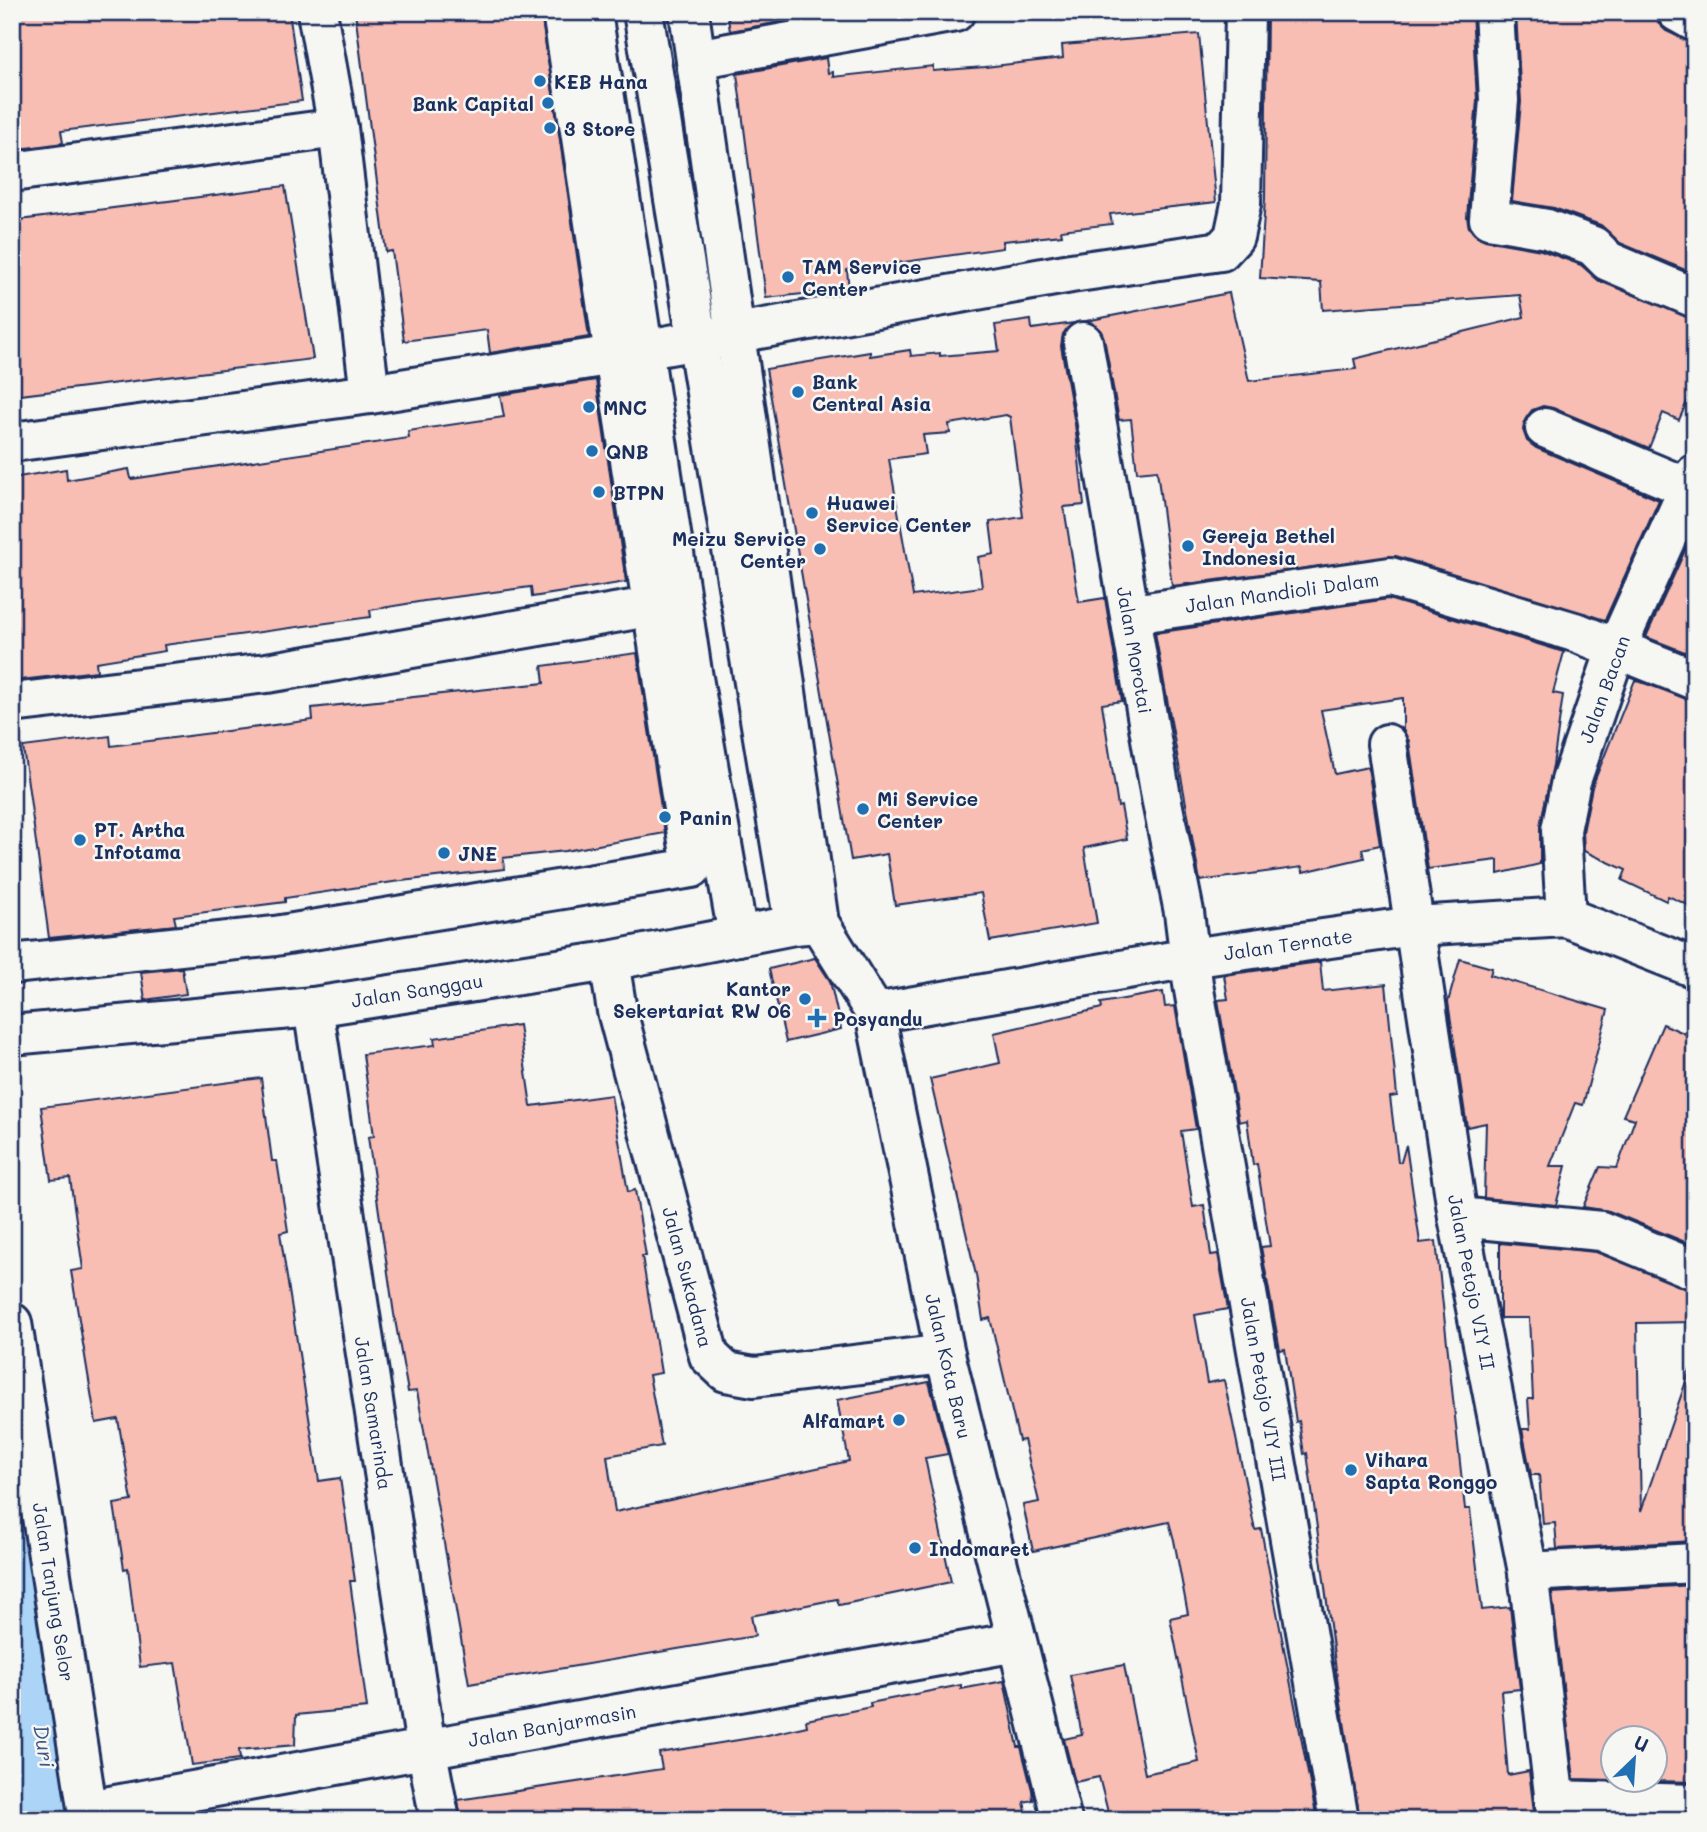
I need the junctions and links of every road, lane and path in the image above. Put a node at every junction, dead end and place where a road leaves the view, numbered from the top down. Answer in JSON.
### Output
{"nodes":[{"id":1,"x":317,"y":12,"type":"edge"},
{"id":2,"x":562,"y":12,"type":"edge"},
{"id":3,"x":593,"y":12,"type":"edge"},
{"id":4,"x":643,"y":12,"type":"edge"},
{"id":5,"x":689,"y":12,"type":"edge"},
{"id":6,"x":955,"y":12,"type":"edge"},
{"id":7,"x":1245,"y":12,"type":"edge"},
{"id":8,"x":1494,"y":12,"type":"edge"},
{"id":9,"x":1677,"y":12,"type":"edge"},
{"id":10,"x":1695,"y":22,"type":"edge"},
{"id":11,"x":696,"y":60,"type":"junction"},
{"id":12,"x":338,"y":128,"type":"junction"},
{"id":13,"x":12,"y":172,"type":"edge"},
{"id":14,"x":1695,"y":298,"type":"edge"},
{"id":15,"x":735,"y":334,"type":"junction"},
{"id":16,"x":698,"y":340,"type":"junction"},
{"id":17,"x":1083,"y":342,"type":"dead end"},
{"id":18,"x":629,"y":352,"type":"junction"},
{"id":19,"x":370,"y":394,"type":"junction"},
{"id":20,"x":1545,"y":428,"type":"dead end"},
{"id":21,"x":12,"y":442,"type":"edge"},
{"id":22,"x":1693,"y":485,"type":"edge"},
{"id":23,"x":668,"y":604,"type":"junction"},
{"id":24,"x":1146,"y":612,"type":"dead end"},
{"id":25,"x":1616,"y":647,"type":"junction"},
{"id":26,"x":1695,"y":680,"type":"edge"},
{"id":27,"x":12,"y":703,"type":"edge"},
{"id":28,"x":1387,"y":744,"type":"dead end"},
{"id":29,"x":1566,"y":917,"type":"junction"},
{"id":30,"x":807,"y":924,"type":"junction"},
{"id":31,"x":1414,"y":926,"type":"junction"},
{"id":32,"x":738,"y":936,"type":"junction"},
{"id":33,"x":1190,"y":958,"type":"junction"},
{"id":34,"x":610,"y":961,"type":"junction"},
{"id":35,"x":12,"y":964,"type":"edge"},
{"id":36,"x":1695,"y":968,"type":"edge"},
{"id":37,"x":313,"y":1006,"type":"junction"},
{"id":38,"x":875,"y":1013,"type":"junction"},
{"id":39,"x":12,"y":1035,"type":"edge"},
{"id":40,"x":1458,"y":1217,"type":"junction"},
{"id":41,"x":1695,"y":1270,"type":"edge"},
{"id":42,"x":12,"y":1323,"type":"edge"},
{"id":43,"x":944,"y":1354,"type":"junction"},
{"id":44,"x":1695,"y":1563,"type":"edge"},
{"id":45,"x":1528,"y":1572,"type":"junction"},
{"id":46,"x":1016,"y":1642,"type":"junction"},
{"id":47,"x":426,"y":1747,"type":"junction"},
{"id":48,"x":1695,"y":1804,"type":"edge"},
{"id":49,"x":1555,"y":1810,"type":"edge"},
{"id":50,"x":88,"y":1815,"type":"edge"},
{"id":51,"x":440,"y":1820,"type":"edge"},
{"id":52,"x":1062,"y":1820,"type":"edge"},
{"id":53,"x":1339,"y":1820,"type":"edge"}],
"edges":[{"from":1,"to":12,"type":"street"},
{"from":2,"to":18,"type":"street"},
{"from":3,"to":18,"type":"street"},
{"from":4,"to":16,"type":"street"},
{"from":5,"to":11,"type":"street"},
{"from":6,"to":11,"type":"street"},
{"from":7,"to":15,"type":"street"},
{"from":8,"to":14,"type":"street"},
{"from":9,"to":10,"type":"street"},
{"from":11,"to":15,"type":"street"},
{"from":12,"to":13,"type":"street"},
{"from":12,"to":19,"type":"street"},
{"from":15,"to":16,"type":"street"},
{"from":15,"to":30,"type":"street"},
{"from":16,"to":18,"type":"street"},
{"from":16,"to":30,"type":"street"},
{"from":17,"to":33,"type":"street","name":"Jalan Morotai"},
{"from":18,"to":19,"type":"street"},
{"from":18,"to":23,"type":"street"},
{"from":19,"to":21,"type":"street"},
{"from":20,"to":22,"type":"street"},
{"from":22,"to":25,"type":"street","name":"Jalan Bacan"},
{"from":23,"to":27,"type":"street"},
{"from":23,"to":32,"type":"street"},
{"from":23,"to":35,"type":"street"},
{"from":24,"to":25,"type":"street","name":"Jalan Mandioli Dalam"},
{"from":25,"to":26,"type":"street","name":"Jalan Mandioli Dalam"},
{"from":25,"to":29,"type":"street","name":"Jalan Bacan"},
{"from":28,"to":31,"type":"street","name":"Jalan Petojo VIY II"},
{"from":29,"to":31,"type":"street","name":"Jalan Ternate"},
{"from":29,"to":36,"type":"street","name":"Jalan Ternate"},
{"from":30,"to":32,"type":"street","name":"Jalan Sanggau"},
{"from":30,"to":38,"type":"street","name":"Jalan Kota Baru"},
{"from":31,"to":33,"type":"street","name":"Jalan Ternate"},
{"from":31,"to":40,"type":"street","name":"Jalan Petojo VIY II"},
{"from":32,"to":34,"type":"street","name":"Jalan Sanggau"},
{"from":33,"to":38,"type":"street","name":"Jalan Ternate"},
{"from":33,"to":53,"type":"street","name":"Jalan Petojo VIY III"},
{"from":34,"to":37,"type":"street","name":"Jalan Sanggau"},
{"from":34,"to":43,"type":"street","name":"Jalan Sukadana"},
{"from":37,"to":39,"type":"street","name":"Jalan Sanggau"},
{"from":37,"to":47,"type":"street","name":"Jalan Samarinda"},
{"from":38,"to":43,"type":"street","name":"Jalan Kota Baru"},
{"from":40,"to":41,"type":"street"},
{"from":40,"to":45,"type":"street","name":"Jalan Petojo VIY II"},
{"from":42,"to":50,"type":"street","name":"Jalan Tanjung Selor"},
{"from":43,"to":46,"type":"street","name":"Jalan Kota Baru"},
{"from":44,"to":45,"type":"street"},
{"from":45,"to":49,"type":"street","name":"Jalan Petojo VIY II"},
{"from":46,"to":47,"type":"street","name":"Jalan Banjarmasin"},
{"from":46,"to":52,"type":"street","name":"Jalan Kota Baru"},
{"from":47,"to":50,"type":"street","name":"Jalan Banjarmasin"},
{"from":47,"to":51,"type":"street","name":"Jalan Samarinda"},
{"from":48,"to":49,"type":"street"}]}
